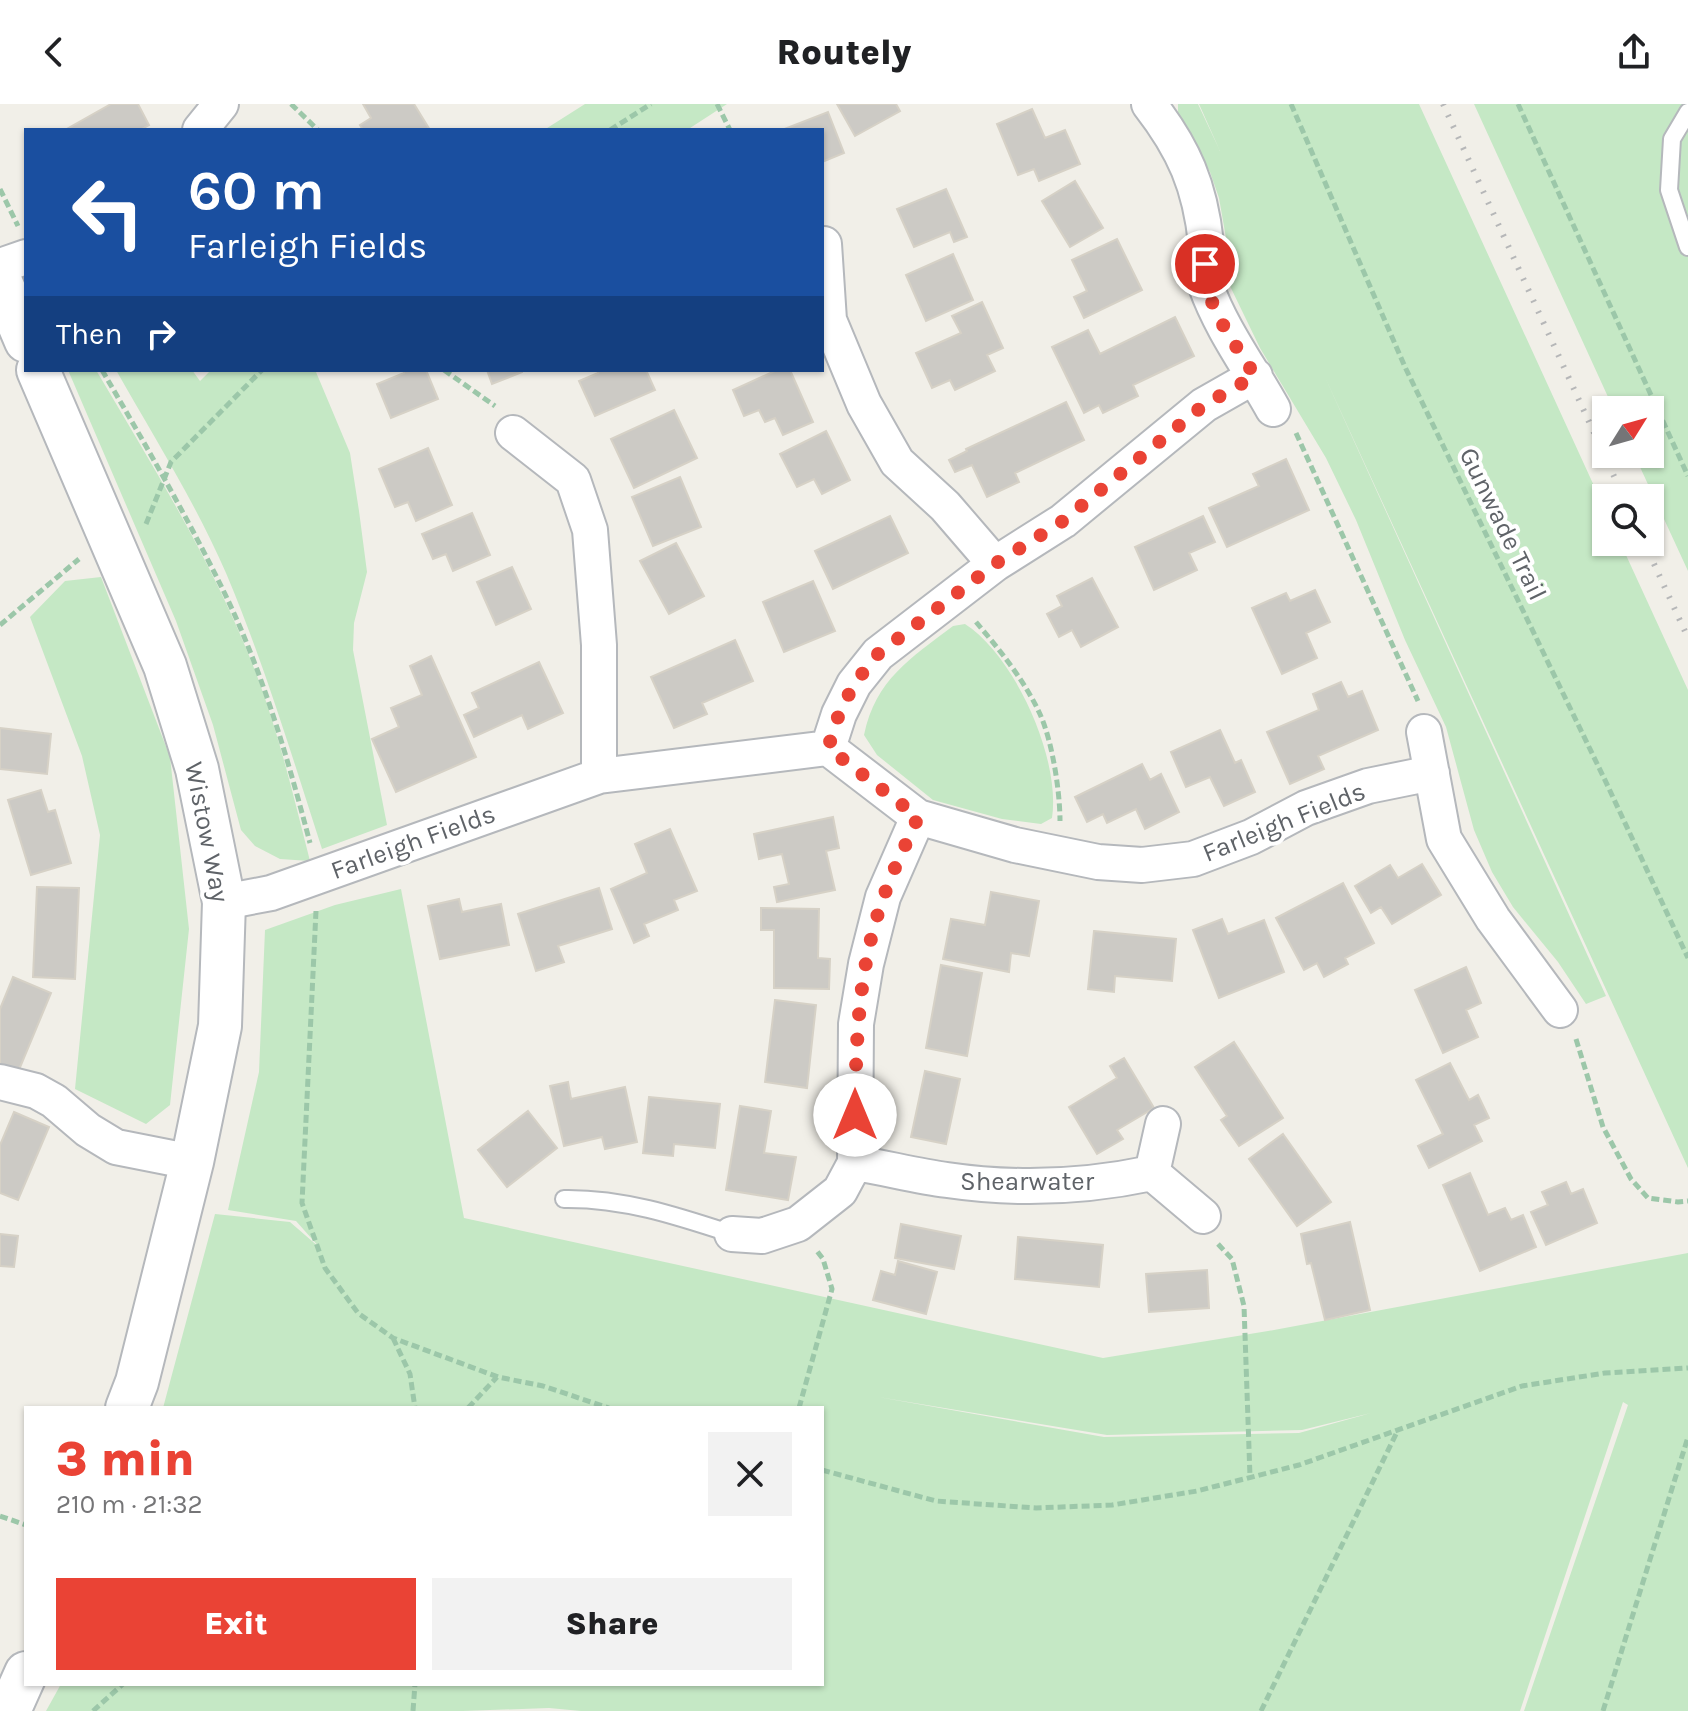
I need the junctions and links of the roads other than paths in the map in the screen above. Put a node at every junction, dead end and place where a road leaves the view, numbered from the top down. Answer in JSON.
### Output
{"nodes":[{"id":1,"x":221,"y":104,"type":"edge"},
{"id":2,"x":1149,"y":104,"type":"edge"},
{"id":3,"x":1688,"y":112,"type":"edge"},
{"id":4,"x":202,"y":128,"type":"edge"},
{"id":5,"x":23,"y":243,"type":"edge"},
{"id":6,"x":824,"y":244,"type":"dead end"},
{"id":7,"x":1688,"y":247,"type":"edge"},
{"id":8,"x":0,"y":266,"type":"edge"},
{"id":9,"x":0,"y":280,"type":"edge"},
{"id":10,"x":24,"y":336,"type":"edge"},
{"id":11,"x":39,"y":372,"type":"edge"},
{"id":12,"x":1255,"y":376,"type":"junction"},
{"id":13,"x":1273,"y":409,"type":"road end"},
{"id":14,"x":513,"y":433,"type":"road end"},
{"id":15,"x":995,"y":564,"type":"junction"},
{"id":16,"x":1424,"y":732,"type":"road end"},
{"id":17,"x":828,"y":748,"type":"junction"},
{"id":18,"x":1432,"y":773,"type":"junction"},
{"id":19,"x":599,"y":776,"type":"junction"},
{"id":20,"x":918,"y":817,"type":"junction"},
{"id":21,"x":224,"y":902,"type":"junction"},
{"id":22,"x":1560,"y":1010,"type":"road end"},
{"id":23,"x":0,"y":1082,"type":"edge"},
{"id":24,"x":1163,"y":1124,"type":"dead end"},
{"id":25,"x":192,"y":1162,"type":"junction"},
{"id":26,"x":855,"y":1163,"type":"junction"},
{"id":27,"x":1152,"y":1173,"type":"junction"},
{"id":28,"x":564,"y":1199,"type":"dead end"},
{"id":29,"x":1203,"y":1216,"type":"road end"},
{"id":30,"x":732,"y":1234,"type":"joint"},
{"id":31,"x":128,"y":1406,"type":"edge"},
{"id":32,"x":24,"y":1677,"type":"edge"},
{"id":33,"x":9,"y":1711,"type":"edge"}],
"edges":[{"from":1,"to":4,"type":"street"},
{"from":2,"to":12,"type":"street"},
{"from":3,"to":7,"type":"lane"},
{"from":5,"to":8,"type":"street"},
{"from":6,"to":15,"type":"street"},
{"from":9,"to":10,"type":"street"},
{"from":11,"to":21,"type":"street","name":"Wistow Way"},
{"from":12,"to":13,"type":"street"},
{"from":12,"to":15,"type":"street"},
{"from":14,"to":19,"type":"street"},
{"from":15,"to":17,"type":"street"},
{"from":16,"to":18,"type":"street"},
{"from":17,"to":19,"type":"street","name":"Farleigh Fields"},
{"from":17,"to":20,"type":"street","name":"Farleigh Fields"},
{"from":18,"to":20,"type":"street","name":"Farleigh Fields"},
{"from":18,"to":22,"type":"street"},
{"from":19,"to":21,"type":"street","name":"Farleigh Fields"},
{"from":20,"to":26,"type":"street"},
{"from":21,"to":25,"type":"street","name":"Wistow Way"},
{"from":23,"to":25,"type":"street"},
{"from":24,"to":27,"type":"street"},
{"from":25,"to":31,"type":"street","name":"Wistow Way"},
{"from":26,"to":27,"type":"street","name":"Shearwater"},
{"from":26,"to":30,"type":"street"},
{"from":27,"to":29,"type":"street"},
{"from":28,"to":30,"type":"lane"},
{"from":32,"to":33,"type":"street"}]}
